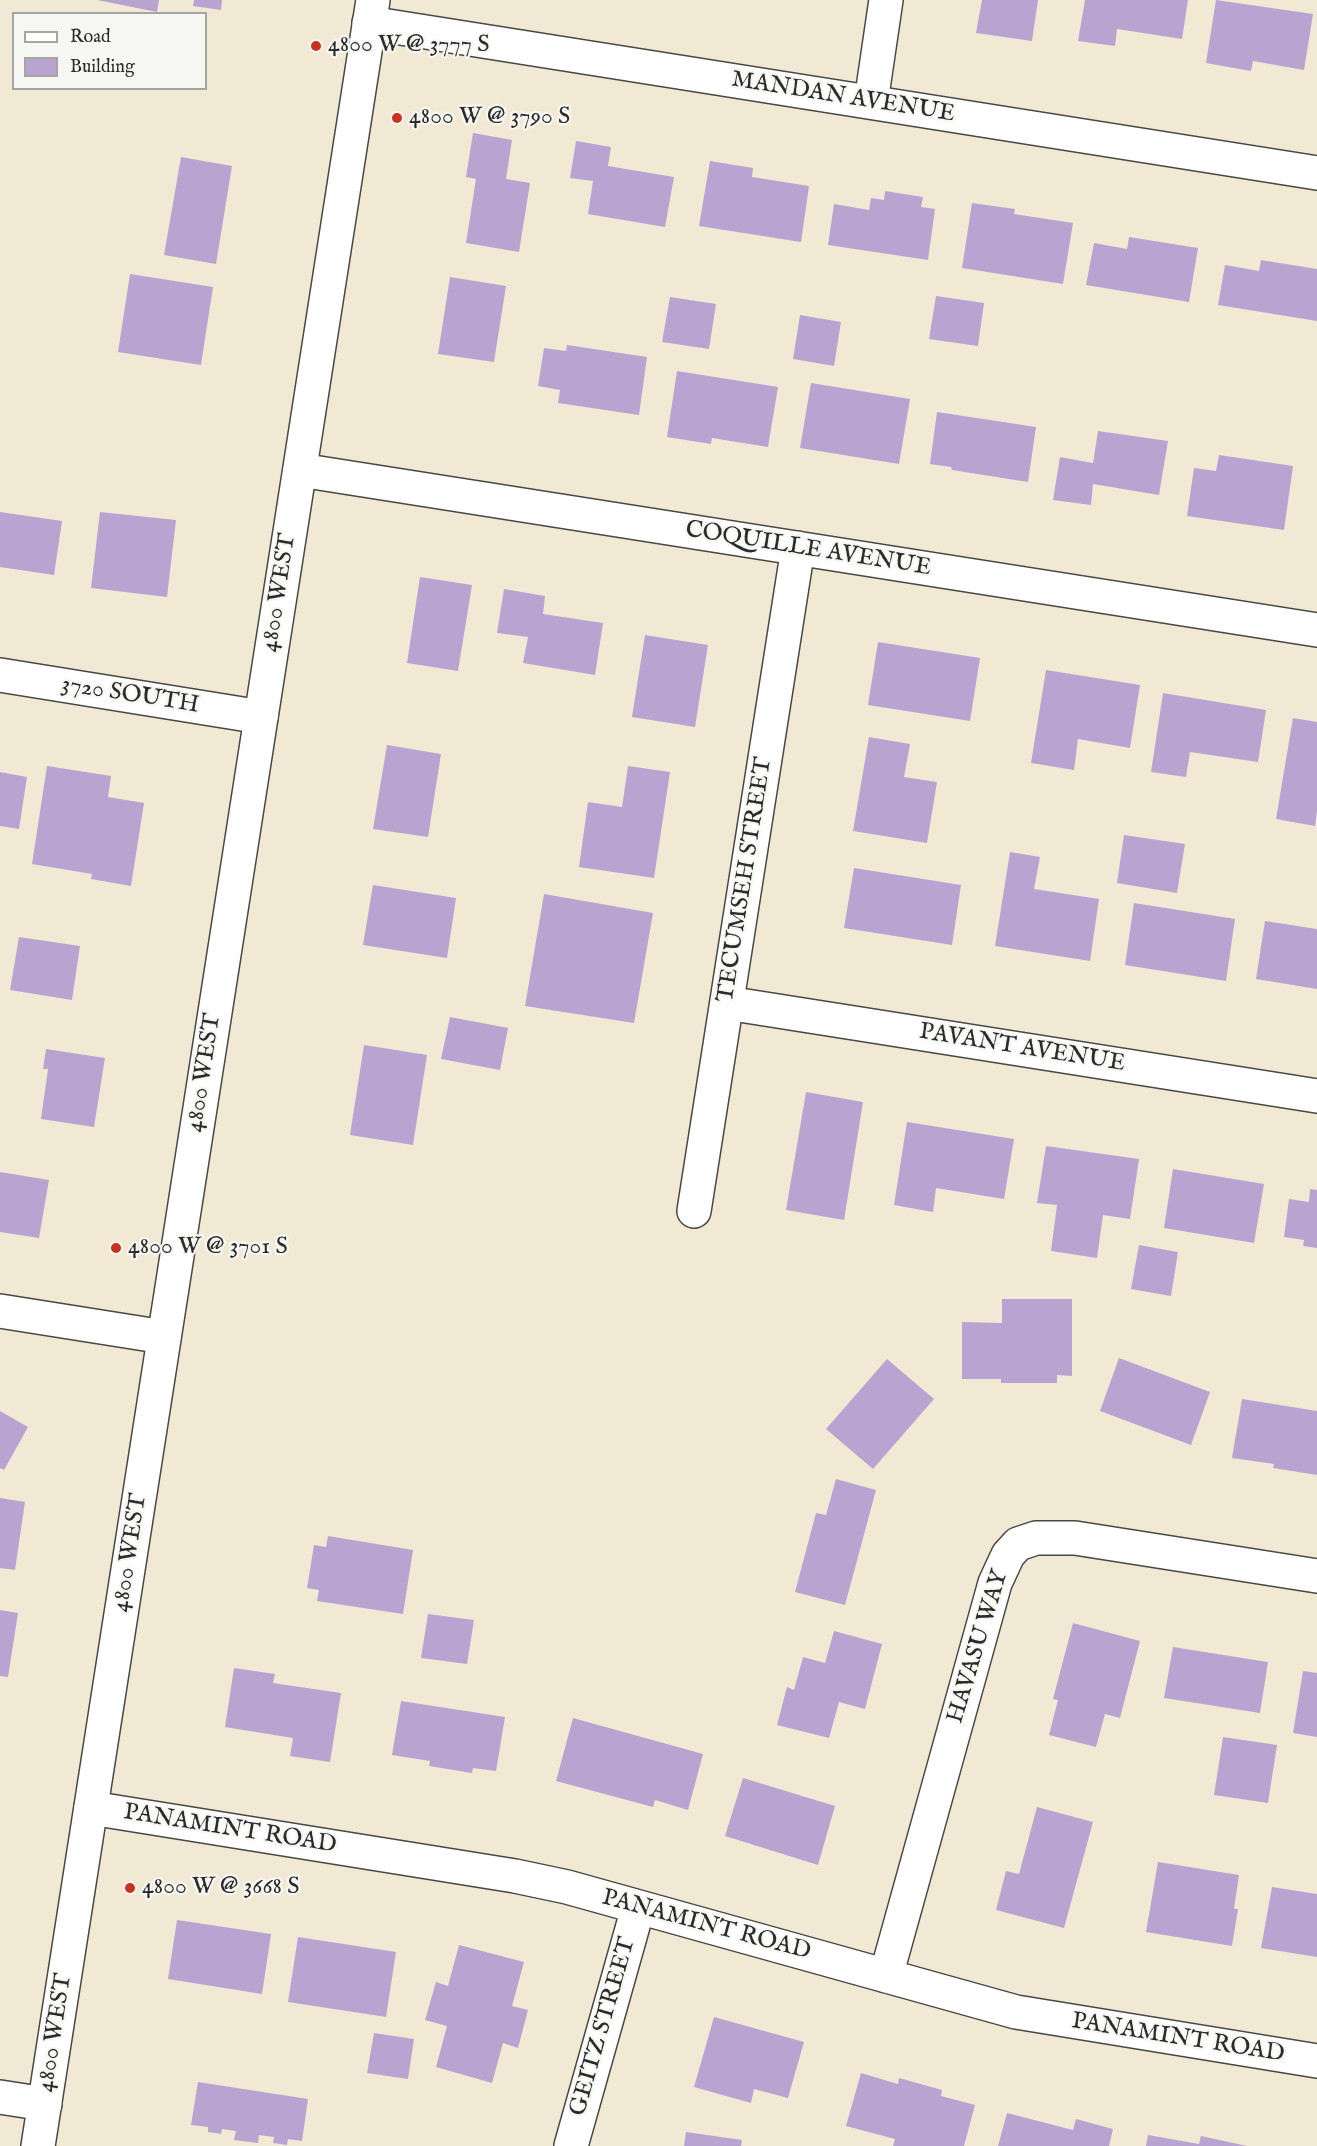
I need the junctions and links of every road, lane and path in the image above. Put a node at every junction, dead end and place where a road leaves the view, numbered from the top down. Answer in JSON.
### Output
{"nodes":[{"id":1,"x":886,"y":0,"type":"edge"},
{"id":2,"x":371,"y":11,"type":"edge"},
{"id":3,"x":871,"y":102,"type":"junction"},
{"id":4,"x":1317,"y":173,"type":"edge"},
{"id":5,"x":300,"y":470,"type":"junction"},
{"id":6,"x":798,"y":548,"type":"junction"},
{"id":7,"x":1317,"y":630,"type":"edge"},
{"id":8,"x":0,"y":675,"type":"edge"},
{"id":9,"x":261,"y":717,"type":"junction"},
{"id":10,"x":727,"y":1003,"type":"junction"},
{"id":11,"x":1317,"y":1095,"type":"edge"},
{"id":12,"x":694,"y":1211,"type":"dead end"},
{"id":13,"x":0,"y":1311,"type":"edge"},
{"id":14,"x":164,"y":1337,"type":"junction"},
{"id":15,"x":1317,"y":1576,"type":"edge"},
{"id":16,"x":91,"y":1808,"type":"junction"},
{"id":17,"x":638,"y":1908,"type":"junction"},
{"id":18,"x":886,"y":1976,"type":"junction"},
{"id":19,"x":1317,"y":2061,"type":"edge"},
{"id":20,"x":0,"y":2097,"type":"edge"},
{"id":21,"x":45,"y":2104,"type":"junction"},
{"id":22,"x":38,"y":2146,"type":"edge"},
{"id":23,"x":571,"y":2146,"type":"edge"}],
"edges":[{"from":1,"to":3,"type":"street"},
{"from":2,"to":3,"type":"street","name":"MANDAN AVENUE"},
{"from":2,"to":5,"type":"street","name":"4800 WEST"},
{"from":3,"to":4,"type":"street","name":"MANDAN AVENUE"},
{"from":5,"to":6,"type":"street","name":"COQUILLE AVENUE"},
{"from":5,"to":9,"type":"street","name":"4800 WEST"},
{"from":6,"to":7,"type":"street","name":"COQUILLE AVENUE"},
{"from":6,"to":10,"type":"street","name":"TECUMSEH STREET"},
{"from":8,"to":9,"type":"street","name":"3720 SOUTH"},
{"from":9,"to":14,"type":"street","name":"4800 WEST"},
{"from":10,"to":11,"type":"street","name":"PAVANT AVENUE"},
{"from":10,"to":12,"type":"street","name":"TECUMSEH STREET"},
{"from":13,"to":14,"type":"street"},
{"from":14,"to":16,"type":"street","name":"4800 WEST"},
{"from":15,"to":18,"type":"street","name":"HAVASU WAY"},
{"from":16,"to":17,"type":"street","name":"PANAMINT ROAD"},
{"from":16,"to":21,"type":"street","name":"4800 WEST"},
{"from":17,"to":18,"type":"street","name":"PANAMINT ROAD"},
{"from":17,"to":23,"type":"street","name":"GEITZ STREET"},
{"from":18,"to":19,"type":"street","name":"PANAMINT ROAD"},
{"from":20,"to":21,"type":"street"},
{"from":21,"to":22,"type":"street","name":"4800 WEST"}]}
